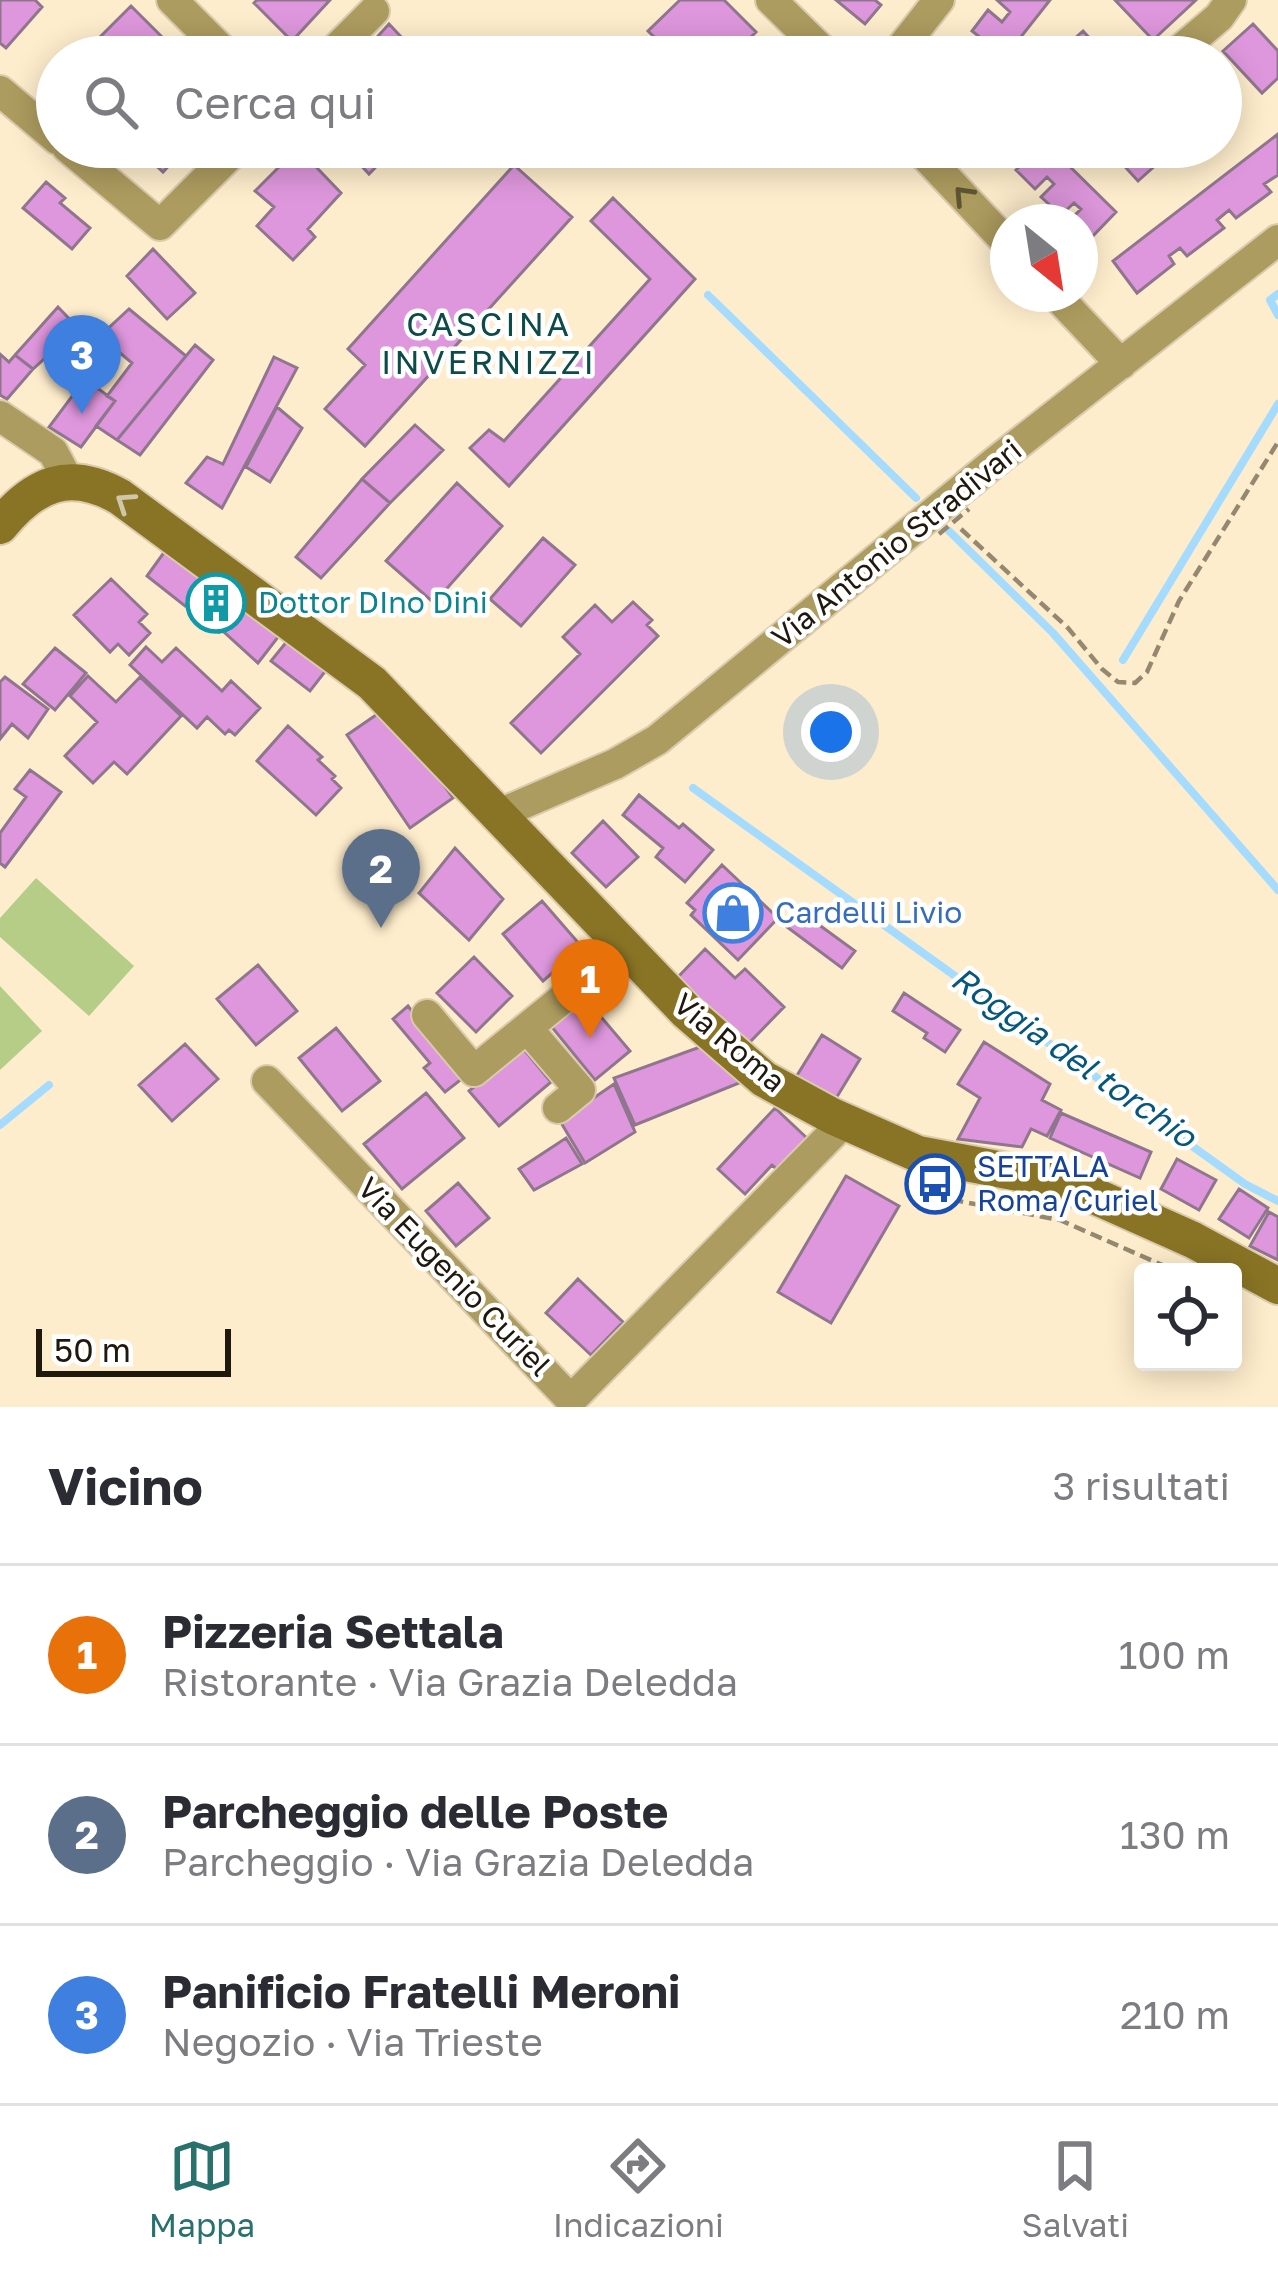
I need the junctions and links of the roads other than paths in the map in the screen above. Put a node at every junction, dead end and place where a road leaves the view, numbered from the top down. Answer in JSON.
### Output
{"nodes":[{"id":1,"x":172,"y":0,"type":"edge"},
{"id":2,"x":771,"y":0,"type":"edge"},
{"id":3,"x":939,"y":0,"type":"edge"},
{"id":4,"x":1231,"y":0,"type":"edge"},
{"id":5,"x":374,"y":11,"type":"dead end"},
{"id":6,"x":209,"y":36,"type":"edge"},
{"id":7,"x":349,"y":36,"type":"edge"},
{"id":8,"x":808,"y":36,"type":"edge"},
{"id":9,"x":911,"y":36,"type":"edge"},
{"id":10,"x":1197,"y":36,"type":"edge"},
{"id":11,"x":0,"y":91,"type":"edge"},
{"id":12,"x":36,"y":121,"type":"edge"},
{"id":13,"x":92,"y":168,"type":"edge"},
{"id":14,"x":217,"y":168,"type":"edge"},
{"id":15,"x":937,"y":168,"type":"edge"},
{"id":16,"x":990,"y":225,"type":"edge"},
{"id":17,"x":1278,"y":241,"type":"edge"},
{"id":18,"x":1072,"y":312,"type":"edge"},
{"id":19,"x":1121,"y":364,"type":"junction"},
{"id":20,"x":0,"y":416,"type":"edge"},
{"id":21,"x":69,"y":482,"type":"junction"},
{"id":22,"x":0,"y":526,"type":"edge"},
{"id":23,"x":497,"y":815,"type":"junction"},
{"id":24,"x":625,"y":948,"type":"junction"},
{"id":25,"x":427,"y":1015,"type":"dead end"},
{"id":26,"x":527,"y":1028,"type":"junction"},
{"id":27,"x":267,"y":1081,"type":"dead end"},
{"id":28,"x":558,"y":1108,"type":"dead end"},
{"id":29,"x":844,"y":1122,"type":"junction"},
{"id":30,"x":1278,"y":1286,"type":"edge"}],
"edges":[{"from":1,"to":6,"type":"street"},
{"from":2,"to":8,"type":"street"},
{"from":3,"to":9,"type":"street"},
{"from":4,"to":10,"type":"street"},
{"from":5,"to":7,"type":"street"},
{"from":11,"to":12,"type":"street"},
{"from":13,"to":14,"type":"street"},
{"from":16,"to":15,"type":"street","one_way":true},
{"from":17,"to":19,"type":"street","name":"Via Antonio Stradivari"},
{"from":18,"to":19,"type":"street"},
{"from":19,"to":23,"type":"street","name":"Via Antonio Stradivari"},
{"from":20,"to":21,"type":"street"},
{"from":21,"to":22,"type":"street"},
{"from":23,"to":21,"type":"street","name":"Via Roma","one_way":true},
{"from":23,"to":24,"type":"street","name":"Via Roma"},
{"from":24,"to":26,"type":"street"},
{"from":24,"to":29,"type":"street","name":"Via Roma"},
{"from":25,"to":26,"type":"street"},
{"from":26,"to":28,"type":"street"},
{"from":27,"to":29,"type":"street","name":"Via Eugenio Curiel"},
{"from":29,"to":30,"type":"street","name":"Via Roma"}]}
